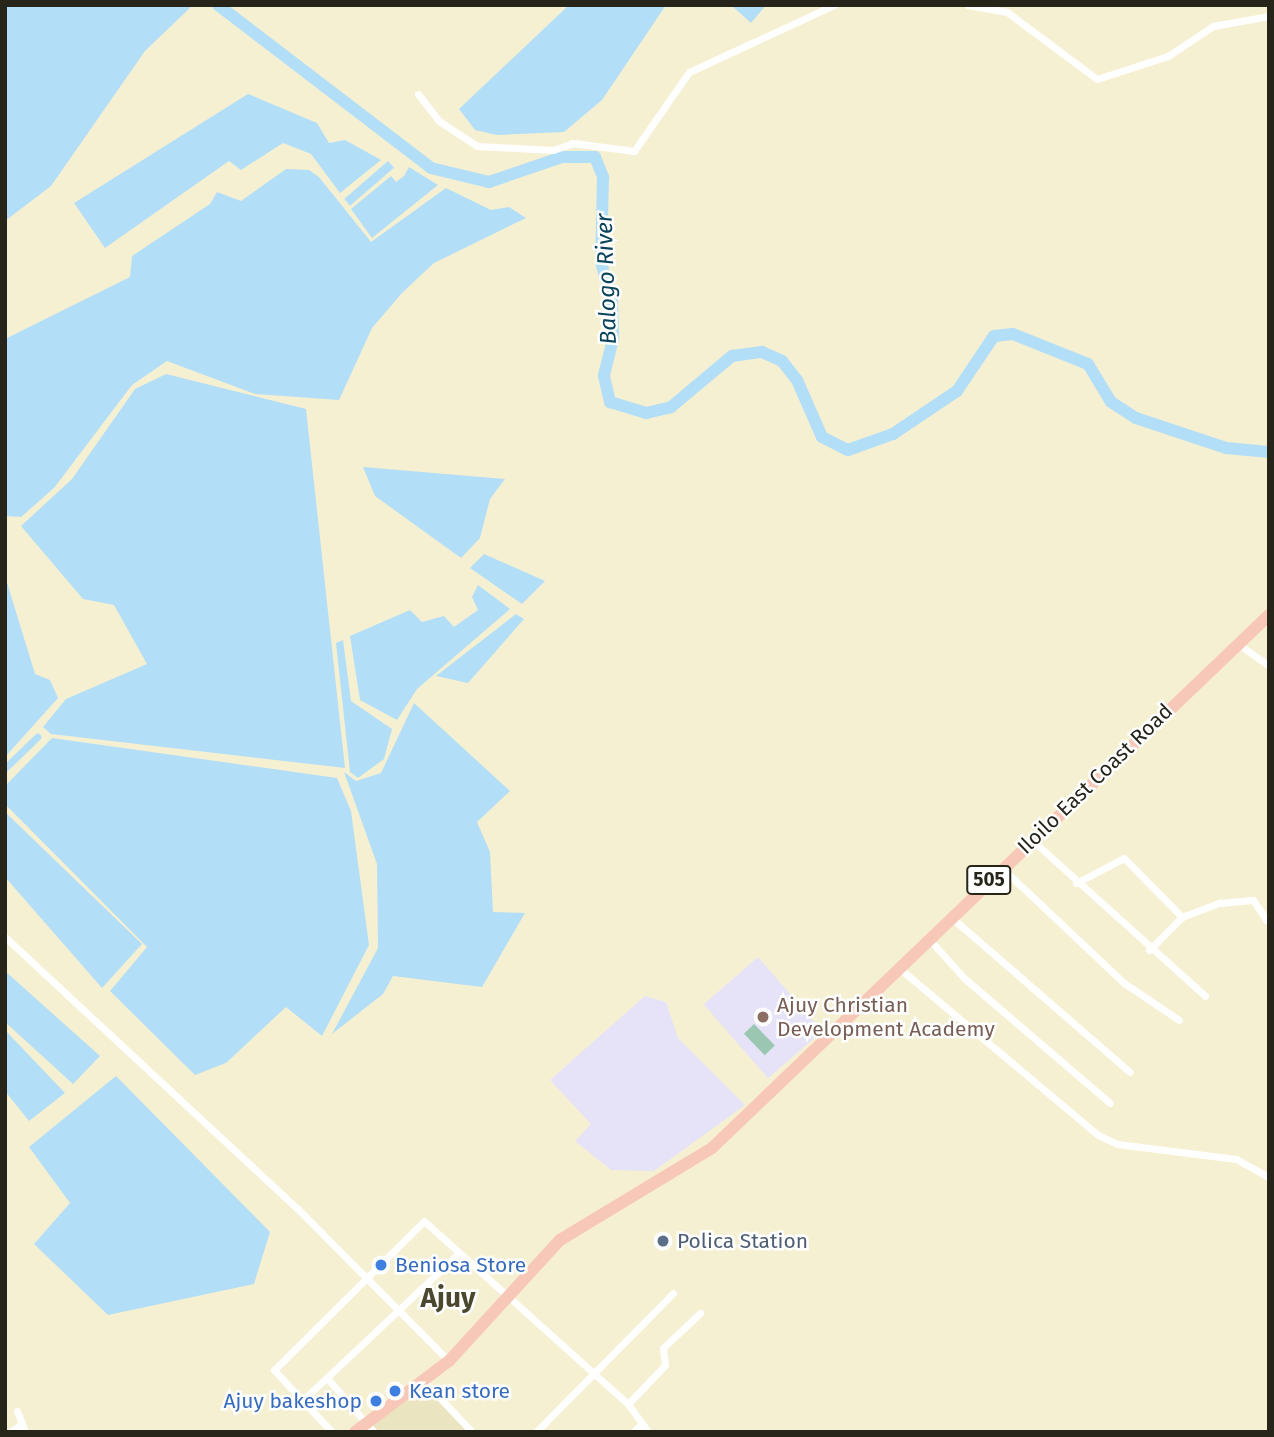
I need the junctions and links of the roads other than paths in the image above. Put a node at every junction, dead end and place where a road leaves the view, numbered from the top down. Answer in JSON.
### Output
{"nodes":[{"id":1,"x":835,"y":5,"type":"edge"},
{"id":2,"x":968,"y":5,"type":"edge"},
{"id":3,"x":1269,"y":16,"type":"edge"},
{"id":4,"x":418,"y":94,"type":"dead end"},
{"id":5,"x":1269,"y":615,"type":"edge"},
{"id":6,"x":1237,"y":643,"type":"junction"},
{"id":7,"x":1269,"y":666,"type":"edge"},
{"id":8,"x":1032,"y":839,"type":"junction"},
{"id":9,"x":1002,"y":867,"type":"junction"},
{"id":10,"x":1076,"y":883,"type":"junction"},
{"id":11,"x":1182,"y":917,"type":"junction"},
{"id":12,"x":951,"y":918,"type":"junction"},
{"id":13,"x":1267,"y":921,"type":"dead end"},
{"id":14,"x":5,"y":937,"type":"edge"},
{"id":15,"x":930,"y":940,"type":"junction"},
{"id":16,"x":1149,"y":950,"type":"junction"},
{"id":17,"x":899,"y":968,"type":"junction"},
{"id":18,"x":1205,"y":996,"type":"dead end"},
{"id":19,"x":1179,"y":1020,"type":"dead end"},
{"id":20,"x":1130,"y":1072,"type":"dead end"},
{"id":21,"x":1110,"y":1103,"type":"dead end"},
{"id":22,"x":1269,"y":1177,"type":"edge"},
{"id":23,"x":458,"y":1254,"type":"junction"},
{"id":24,"x":368,"y":1278,"type":"junction"},
{"id":25,"x":673,"y":1293,"type":"dead end"},
{"id":26,"x":508,"y":1298,"type":"junction"},
{"id":27,"x":397,"y":1307,"type":"junction"},
{"id":28,"x":700,"y":1313,"type":"dead end"},
{"id":29,"x":449,"y":1361,"type":"junction"},
{"id":30,"x":597,"y":1377,"type":"junction"},
{"id":31,"x":327,"y":1378,"type":"junction"},
{"id":32,"x":423,"y":1380,"type":"junction"},
{"id":33,"x":303,"y":1400,"type":"junction"},
{"id":34,"x":628,"y":1404,"type":"junction"},
{"id":35,"x":17,"y":1411,"type":"dead end"},
{"id":36,"x":642,"y":1424,"type":"junction"},
{"id":37,"x":24,"y":1428,"type":"edge"},
{"id":38,"x":365,"y":1429,"type":"edge"},
{"id":39,"x":10,"y":1432,"type":"edge"},
{"id":40,"x":332,"y":1432,"type":"edge"},
{"id":41,"x":472,"y":1432,"type":"edge"},
{"id":42,"x":536,"y":1432,"type":"edge"},
{"id":43,"x":633,"y":1432,"type":"edge"},
{"id":44,"x":648,"y":1432,"type":"edge"}],
"edges":[{"from":1,"to":4,"type":"street"},
{"from":2,"to":3,"type":"street"},
{"from":5,"to":6,"type":"main road","name":"Iloilo East Coast Road","number":"505"},
{"from":6,"to":7,"type":"street"},
{"from":6,"to":8,"type":"main road","name":"Iloilo East Coast Road","number":"505"},
{"from":8,"to":9,"type":"main road","name":"Iloilo East Coast Road","number":"505"},
{"from":8,"to":10,"type":"street"},
{"from":9,"to":12,"type":"main road","name":"Iloilo East Coast Road","number":"505"},
{"from":9,"to":19,"type":"street"},
{"from":10,"to":11,"type":"street"},
{"from":10,"to":16,"type":"street"},
{"from":11,"to":13,"type":"street"},
{"from":11,"to":16,"type":"street"},
{"from":12,"to":15,"type":"main road","name":"Iloilo East Coast Road","number":"505"},
{"from":12,"to":20,"type":"street"},
{"from":14,"to":24,"type":"street"},
{"from":15,"to":17,"type":"main road","name":"Iloilo East Coast Road","number":"505"},
{"from":15,"to":21,"type":"street"},
{"from":16,"to":18,"type":"street"},
{"from":17,"to":22,"type":"street"},
{"from":17,"to":26,"type":"main road","name":"Iloilo East Coast Road","number":"505"},
{"from":23,"to":24,"type":"street"},
{"from":23,"to":26,"type":"street"},
{"from":23,"to":27,"type":"street"},
{"from":24,"to":27,"type":"street"},
{"from":24,"to":33,"type":"street"},
{"from":25,"to":30,"type":"street"},
{"from":26,"to":29,"type":"main road","number":"505"},
{"from":26,"to":30,"type":"street"},
{"from":27,"to":29,"type":"street"},
{"from":27,"to":31,"type":"street"},
{"from":28,"to":34,"type":"street"},
{"from":29,"to":32,"type":"main road","number":"505"},
{"from":30,"to":34,"type":"street"},
{"from":30,"to":42,"type":"street"},
{"from":31,"to":33,"type":"street"},
{"from":31,"to":38,"type":"street"},
{"from":32,"to":38,"type":"main road","number":"505"},
{"from":32,"to":41,"type":"street"},
{"from":33,"to":40,"type":"street"},
{"from":34,"to":36,"type":"street"},
{"from":35,"to":37,"type":"street"},
{"from":36,"to":43,"type":"street"},
{"from":36,"to":44,"type":"street"},
{"from":37,"to":39,"type":"street"}]}
